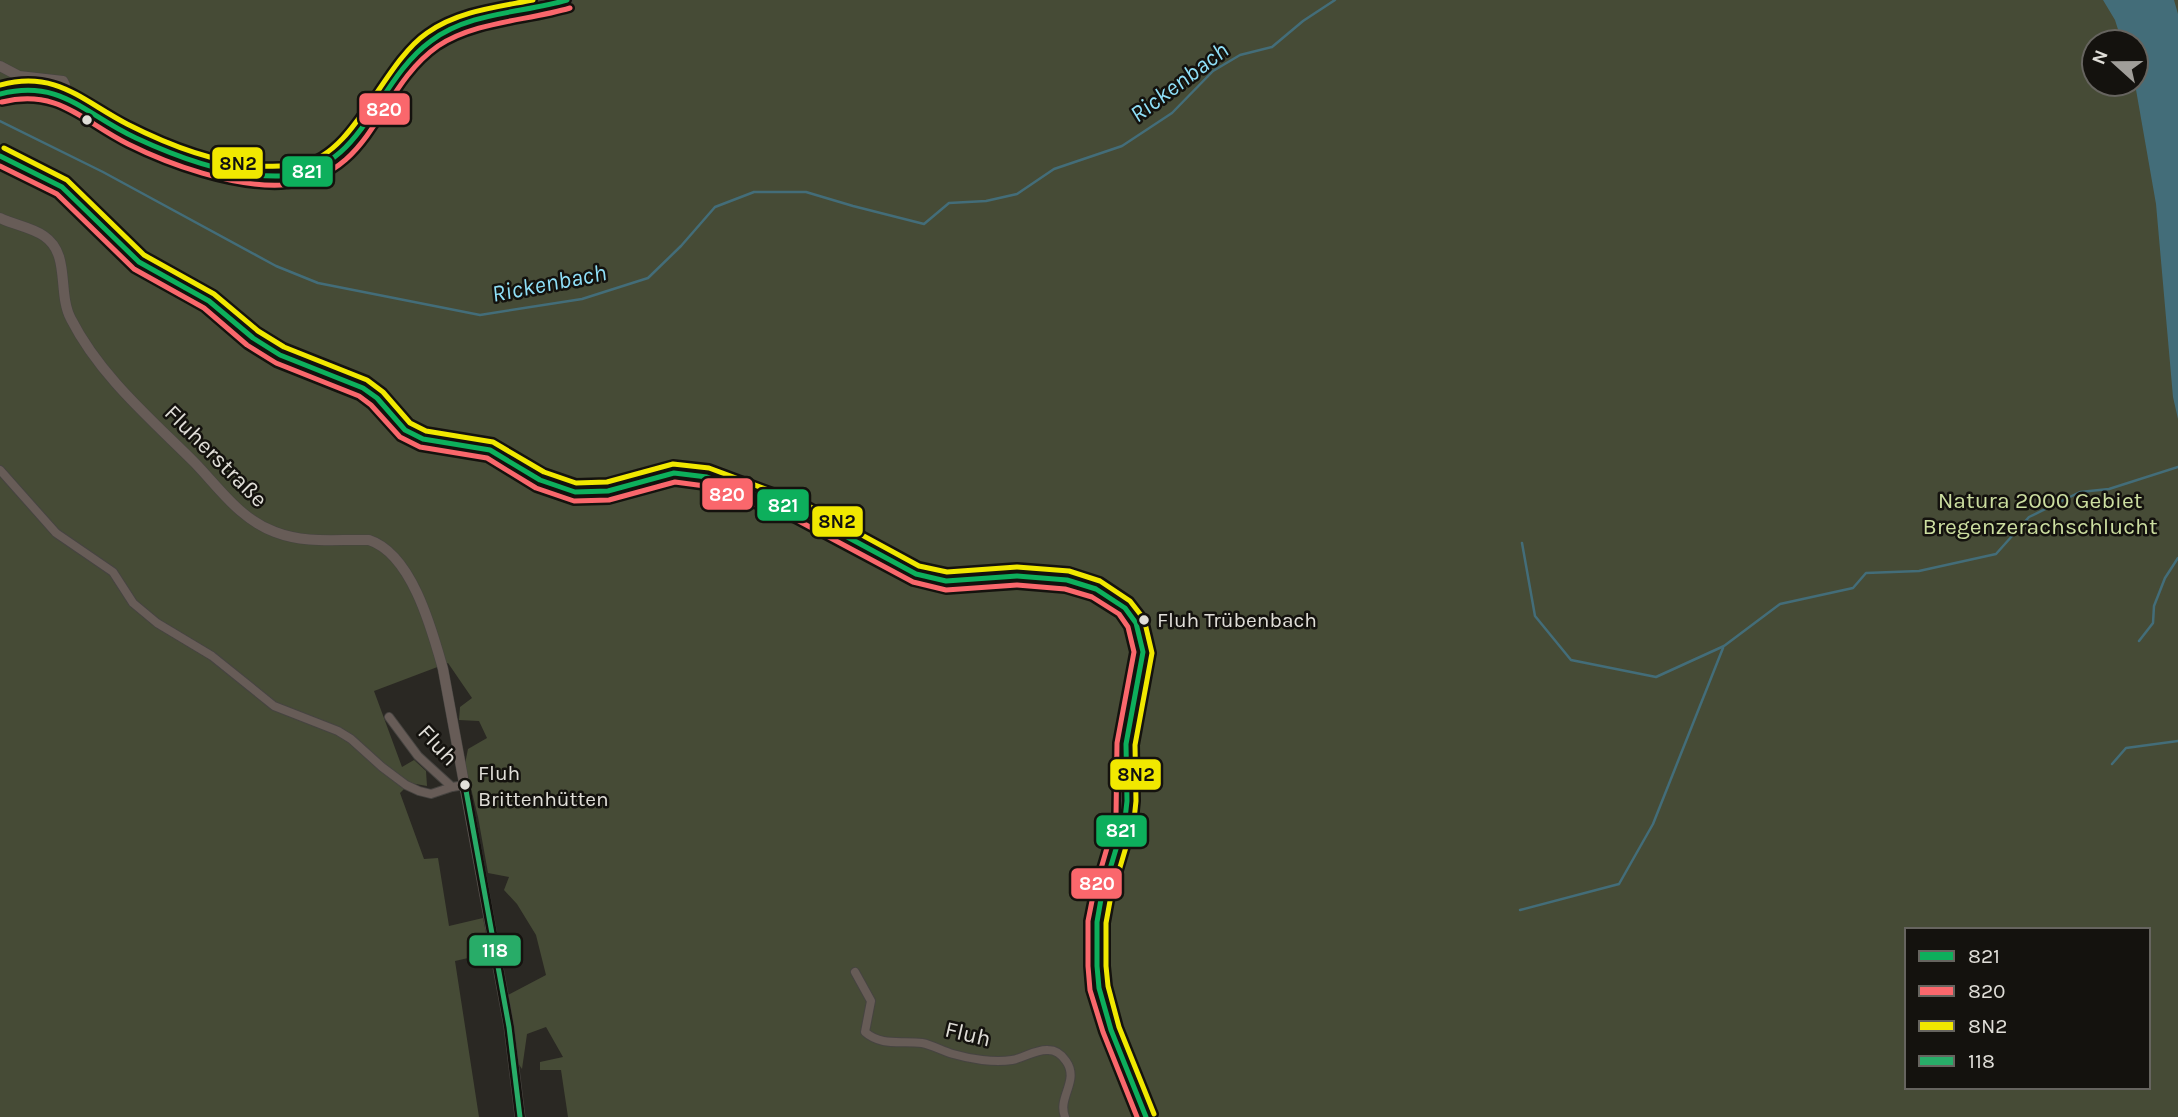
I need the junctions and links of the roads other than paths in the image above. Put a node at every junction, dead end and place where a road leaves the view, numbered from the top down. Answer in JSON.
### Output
{"nodes":[{"id":1,"x":567,"y":0,"type":"edge"},
{"id":2,"x":504,"y":15,"type":"tunnel mouth"},
{"id":3,"x":0,"y":66,"type":"edge"},
{"id":4,"x":1,"y":94,"type":"edge"},
{"id":5,"x":62,"y":95,"type":"junction"},
{"id":6,"x":355,"y":140,"type":"tunnel mouth"},
{"id":7,"x":0,"y":156,"type":"edge"},
{"id":8,"x":0,"y":218,"type":"edge"},
{"id":9,"x":390,"y":412,"type":"tunnel mouth"},
{"id":10,"x":473,"y":446,"type":"tunnel mouth"},
{"id":11,"x":0,"y":470,"type":"edge"},
{"id":12,"x":389,"y":717,"type":"dead end"},
{"id":13,"x":465,"y":785,"type":"junction"},
{"id":14,"x":452,"y":787,"type":"junction"},
{"id":15,"x":855,"y":972,"type":"dead end"},
{"id":16,"x":520,"y":1117,"type":"edge"},
{"id":17,"x":1065,"y":1117,"type":"edge"},
{"id":18,"x":1146,"y":1117,"type":"edge"}],
"edges":[{"from":1,"to":2,"type":"main road"},
{"from":3,"to":5,"type":"street"},
{"from":4,"to":5,"type":"main road"},
{"from":5,"to":6,"type":"main road"},
{"from":7,"to":9,"type":"main road"},
{"from":8,"to":13,"type":"street","name":"Fluherstraße"},
{"from":10,"to":18,"type":"main road"},
{"from":11,"to":14,"type":"street"},
{"from":12,"to":14,"type":"street","name":"Fluh"},
{"from":13,"to":14,"type":"street","name":"Fluh"},
{"from":13,"to":16,"type":"street","name":"Fluherstraße"},
{"from":15,"to":17,"type":"street","name":"Fluh"}]}
